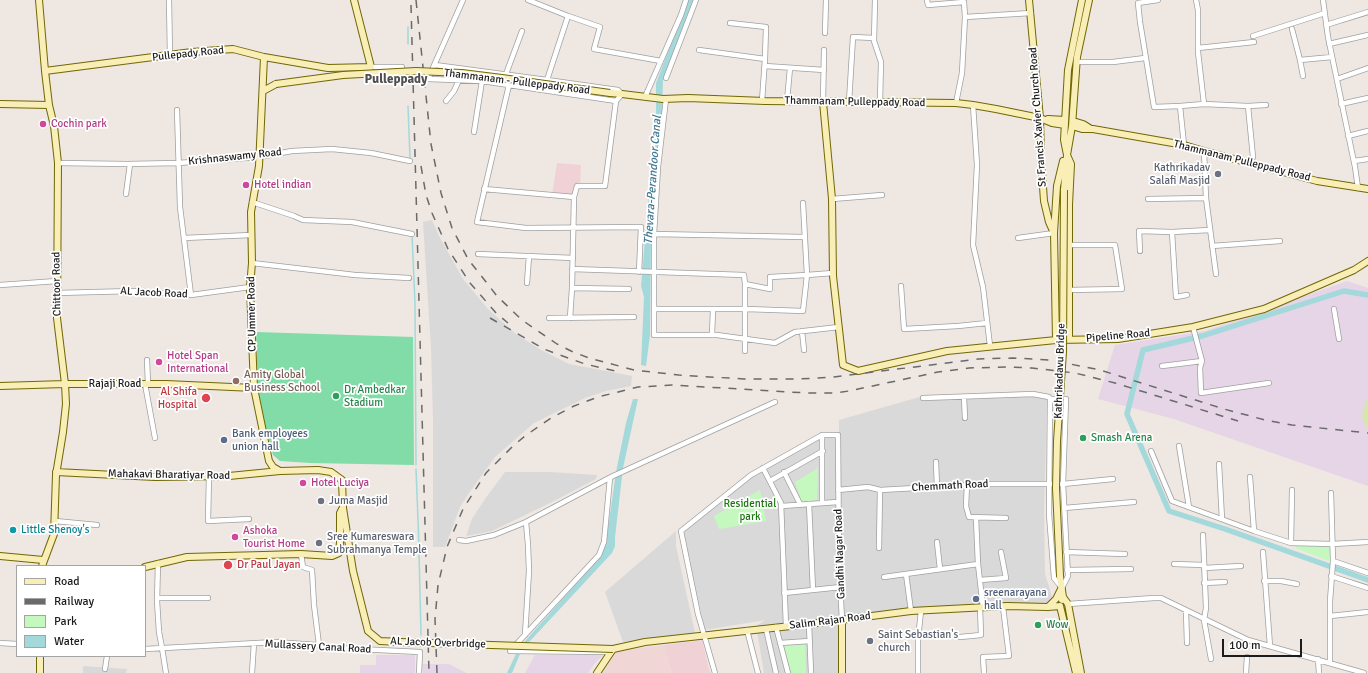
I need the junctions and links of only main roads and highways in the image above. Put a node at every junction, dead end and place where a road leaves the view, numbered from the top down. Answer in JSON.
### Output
{"nodes":[{"id":1,"x":39,"y":0,"type":"edge"},
{"id":2,"x":354,"y":0,"type":"edge"},
{"id":3,"x":1029,"y":0,"type":"edge"},
{"id":4,"x":1082,"y":0,"type":"edge"},
{"id":5,"x":1089,"y":0,"type":"edge"},
{"id":6,"x":264,"y":57,"type":"junction"},
{"id":7,"x":45,"y":71,"type":"junction"},
{"id":8,"x":263,"y":82,"type":"junction"},
{"id":9,"x":276,"y":84,"type":"junction"},
{"id":10,"x":263,"y":91,"type":"junction"},
{"id":11,"x":664,"y":99,"type":"joint"},
{"id":12,"x":823,"y":102,"type":"junction"},
{"id":13,"x":0,"y":104,"type":"edge"},
{"id":14,"x":49,"y":105,"type":"junction"},
{"id":15,"x":1044,"y":119,"type":"junction"},
{"id":16,"x":1065,"y":122,"type":"junction"},
{"id":17,"x":1073,"y":124,"type":"junction"},
{"id":18,"x":1067,"y":155,"type":"junction"},
{"id":19,"x":1368,"y":189,"type":"edge"},
{"id":20,"x":1054,"y":233,"type":"junction"},
{"id":21,"x":1068,"y":247,"type":"junction"},
{"id":22,"x":1055,"y":249,"type":"junction"},
{"id":23,"x":1368,"y":261,"type":"edge"},
{"id":24,"x":1056,"y":340,"type":"junction"},
{"id":25,"x":1068,"y":340,"type":"junction"},
{"id":26,"x":65,"y":384,"type":"junction"},
{"id":27,"x":0,"y":386,"type":"edge"},
{"id":28,"x":254,"y":388,"type":"junction"},
{"id":29,"x":280,"y":471,"type":"junction"},
{"id":30,"x":56,"y":472,"type":"junction"},
{"id":31,"x":343,"y":508,"type":"junction"},
{"id":32,"x":0,"y":556,"type":"edge"},
{"id":33,"x":42,"y":563,"type":"edge"},
{"id":34,"x":146,"y":567,"type":"edge"},
{"id":35,"x":1062,"y":588,"type":"junction"},
{"id":36,"x":1063,"y":597,"type":"junction"},
{"id":37,"x":1060,"y":606,"type":"junction"},
{"id":38,"x":1048,"y":607,"type":"junction"},
{"id":39,"x":842,"y":620,"type":"junction"},
{"id":40,"x":611,"y":650,"type":"junction"},
{"id":41,"x":40,"y":657,"type":"edge"},
{"id":42,"x":40,"y":673,"type":"edge"},
{"id":43,"x":597,"y":673,"type":"edge"},
{"id":44,"x":842,"y":673,"type":"edge"},
{"id":45,"x":1076,"y":673,"type":"edge"},
{"id":46,"x":1081,"y":673,"type":"edge"}],
"edges":[{"from":1,"to":7,"type":"main road","name":"Chittoor Road"},
{"from":2,"to":6,"type":"main road","name":"Pullepady Road"},
{"from":3,"to":15,"type":"main road","name":"St Francis Xavier Church Road"},
{"from":4,"to":16,"type":"main road"},
{"from":5,"to":17,"type":"main road"},
{"from":6,"to":7,"type":"main road","name":"Pullepady Road"},
{"from":6,"to":8,"type":"main road","name":"CP Ummer Road"},
{"from":7,"to":14,"type":"main road","name":"Chittoor Road"},
{"from":8,"to":9,"type":"main road"},
{"from":8,"to":10,"type":"main road","name":"CP Ummer Road"},
{"from":9,"to":10,"type":"main road"},
{"from":9,"to":11,"type":"main road","name":"Thammanam - Pulleppady Road","bridge":true},
{"from":10,"to":28,"type":"main road","name":"CP Ummer Road"},
{"from":11,"to":12,"type":"main road","name":"Thammanam Pulleppady Road"},
{"from":12,"to":15,"type":"main road","name":"Thammanam Pulleppady Road"},
{"from":12,"to":24,"type":"main road","name":"Pipeline Road"},
{"from":13,"to":14,"type":"main road"},
{"from":14,"to":26,"type":"main road","name":"Chittoor Road"},
{"from":15,"to":16,"type":"main road","name":"Thammanam Pulleppady Road"},
{"from":15,"to":20,"type":"main road","name":"St Francis Xavier Church Road"},
{"from":16,"to":18,"type":"main road"},
{"from":17,"to":18,"type":"main road"},
{"from":17,"to":19,"type":"main road","name":"Thammanam Pulleppady Road"},
{"from":18,"to":20,"type":"main road"},
{"from":18,"to":21,"type":"main road"},
{"from":18,"to":35,"type":"main road","name":"Kathrikadavu Bridge","bridge":true},
{"from":20,"to":22,"type":"main road"},
{"from":21,"to":22,"type":"main road"},
{"from":21,"to":25,"type":"main road"},
{"from":22,"to":24,"type":"main road"},
{"from":23,"to":25,"type":"main road","name":"Pipeline Road"},
{"from":24,"to":25,"type":"main road","name":"Pipeline Road"},
{"from":26,"to":27,"type":"main road","name":"Rajaji Road"},
{"from":26,"to":28,"type":"main road","name":"Rajaji Road"},
{"from":26,"to":30,"type":"main road","name":"Chittoor Road"},
{"from":28,"to":29,"type":"main road","name":"CP Ummer Road"},
{"from":29,"to":30,"type":"main road","name":"Mahakavi Bharatiyar Road"},
{"from":29,"to":31,"type":"main road"},
{"from":30,"to":33,"type":"main road","name":"Chittoor Road"},
{"from":31,"to":34,"type":"main road"},
{"from":31,"to":40,"type":"main road","name":"AL Jacob Overbridge","bridge":true},
{"from":32,"to":33,"type":"main road"},
{"from":35,"to":36,"type":"main road","name":"Kathrikadavu Bridge"},
{"from":35,"to":38,"type":"main road"},
{"from":36,"to":37,"type":"main road"},
{"from":36,"to":46,"type":"main road"},
{"from":37,"to":38,"type":"main road","name":"Salim Rajan Road"},
{"from":37,"to":45,"type":"main road"},
{"from":38,"to":39,"type":"main road","name":"Salim Rajan Road"},
{"from":39,"to":40,"type":"main road","name":"Salim Rajan Road"},
{"from":39,"to":44,"type":"main road","name":"Gandhi Nagar Road"},
{"from":40,"to":43,"type":"main road"},
{"from":41,"to":42,"type":"main road"}]}
